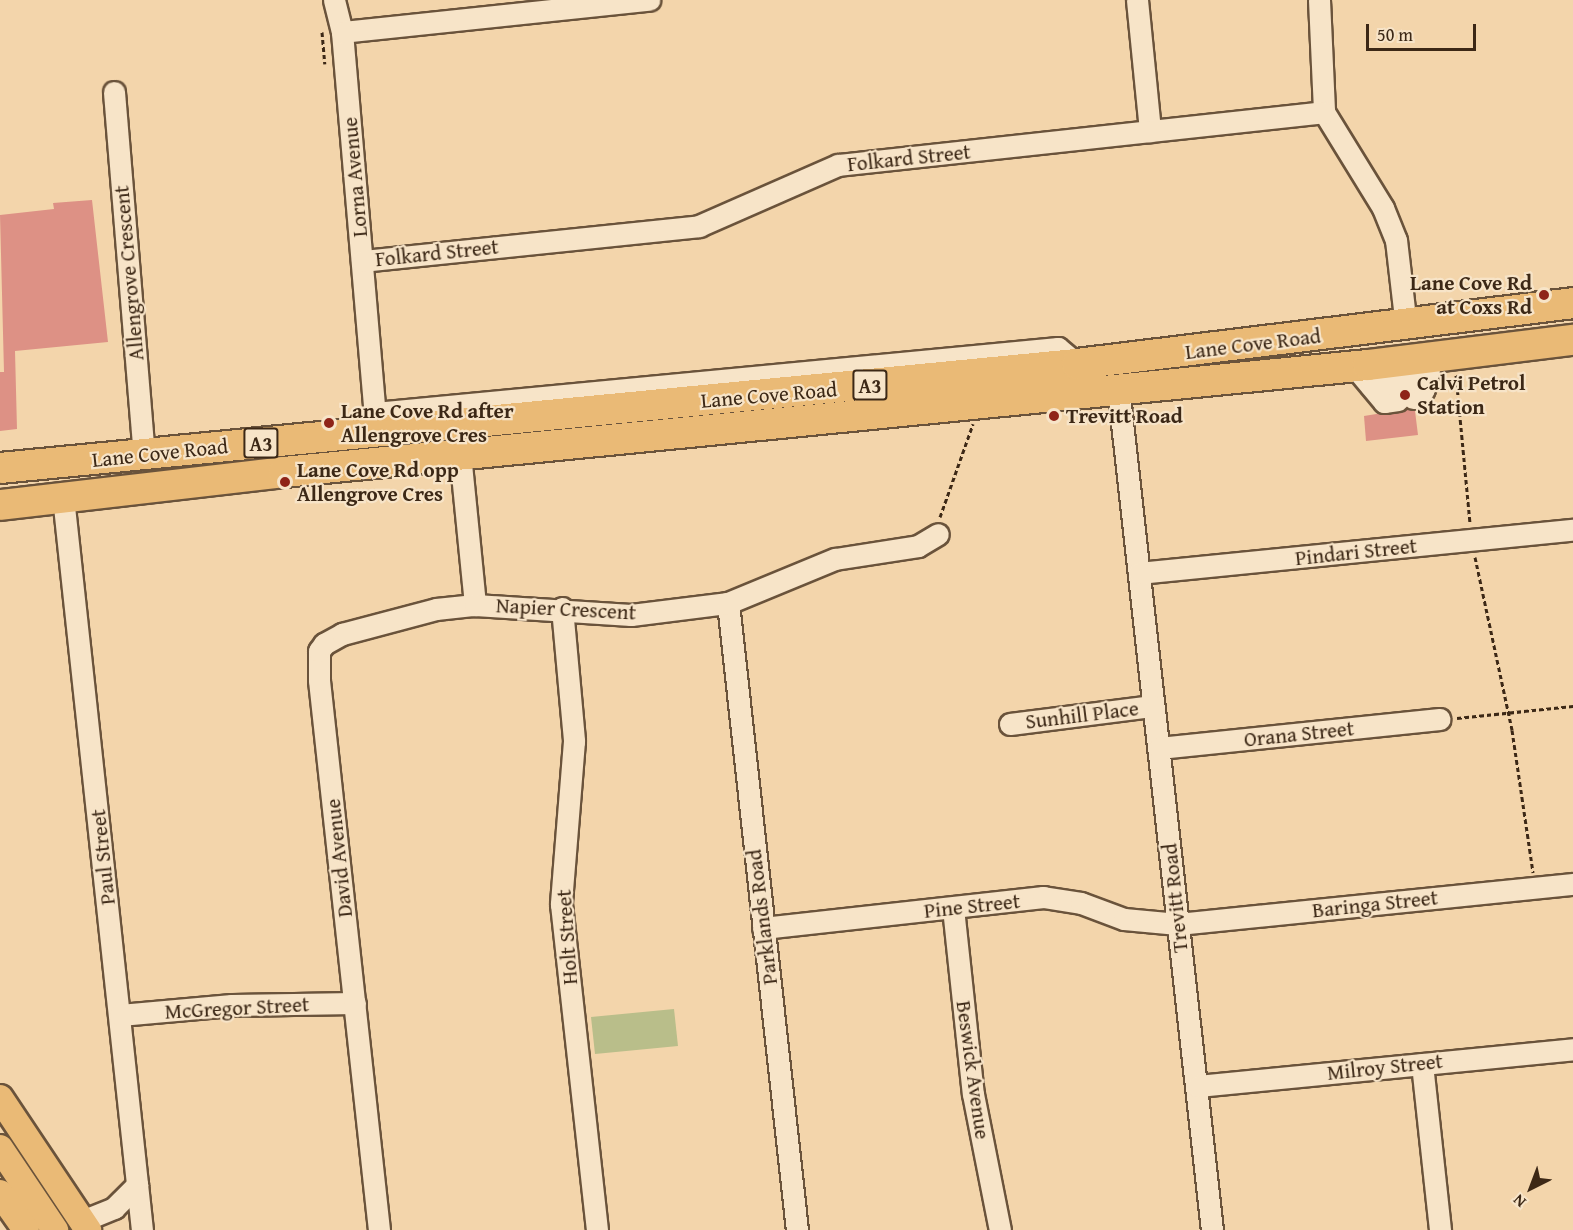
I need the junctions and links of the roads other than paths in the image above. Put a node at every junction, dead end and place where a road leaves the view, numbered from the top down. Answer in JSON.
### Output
{"nodes":[{"id":1,"x":334,"y":0,"type":"edge"},
{"id":2,"x":650,"y":0,"type":"edge"},
{"id":3,"x":1137,"y":0,"type":"edge"},
{"id":4,"x":1319,"y":0,"type":"edge"},
{"id":5,"x":542,"y":5,"type":"edge"},
{"id":6,"x":342,"y":32,"type":"junction"},
{"id":7,"x":114,"y":92,"type":"dead end"},
{"id":8,"x":1324,"y":112,"type":"junction"},
{"id":9,"x":1150,"y":131,"type":"junction"},
{"id":10,"x":362,"y":261,"type":"junction"},
{"id":11,"x":1573,"y":303,"type":"edge"},
{"id":12,"x":1406,"y":326,"type":"junction"},
{"id":13,"x":1573,"y":340,"type":"edge"},
{"id":14,"x":1118,"y":387,"type":"junction"},
{"id":15,"x":376,"y":422,"type":"junction"},
{"id":16,"x":460,"y":454,"type":"junction"},
{"id":17,"x":144,"y":455,"type":"junction"},
{"id":18,"x":380,"y":463,"type":"junction"},
{"id":19,"x":0,"y":468,"type":"edge"},
{"id":20,"x":63,"y":497,"type":"junction"},
{"id":21,"x":0,"y":505,"type":"edge"},
{"id":22,"x":1573,"y":530,"type":"edge"},
{"id":23,"x":939,"y":534,"type":"road end"},
{"id":24,"x":1139,"y":573,"type":"junction"},
{"id":25,"x":728,"y":603,"type":"junction"},
{"id":26,"x":475,"y":605,"type":"junction"},
{"id":27,"x":562,"y":608,"type":"junction"},
{"id":28,"x":1154,"y":706,"type":"junction"},
{"id":29,"x":1440,"y":719,"type":"road end"},
{"id":30,"x":1010,"y":724,"type":"dead end"},
{"id":31,"x":1159,"y":748,"type":"junction"},
{"id":32,"x":1573,"y":884,"type":"edge"},
{"id":33,"x":953,"y":908,"type":"junction"},
{"id":34,"x":1178,"y":924,"type":"junction"},
{"id":35,"x":764,"y":928,"type":"junction"},
{"id":36,"x":355,"y":1003,"type":"junction"},
{"id":37,"x":120,"y":1015,"type":"junction"},
{"id":38,"x":1573,"y":1049,"type":"edge"},
{"id":39,"x":1422,"y":1064,"type":"junction"},
{"id":40,"x":1198,"y":1086,"type":"junction"},
{"id":41,"x":0,"y":1098,"type":"edge"},
{"id":42,"x":0,"y":1148,"type":"edge"},
{"id":43,"x":137,"y":1185,"type":"junction"},
{"id":44,"x":0,"y":1193,"type":"edge"},
{"id":45,"x":85,"y":1226,"type":"edge"},
{"id":46,"x":137,"y":1226,"type":"edge"},
{"id":47,"x":26,"y":1230,"type":"edge"},
{"id":48,"x":55,"y":1230,"type":"edge"},
{"id":49,"x":379,"y":1230,"type":"edge"},
{"id":50,"x":597,"y":1230,"type":"edge"},
{"id":51,"x":797,"y":1230,"type":"edge"},
{"id":52,"x":1000,"y":1230,"type":"edge"},
{"id":53,"x":1212,"y":1230,"type":"edge"},
{"id":54,"x":1440,"y":1230,"type":"edge"}],
"edges":[{"from":1,"to":6,"type":"street","name":"Lorna Avenue"},
{"from":2,"to":5,"type":"street"},
{"from":3,"to":9,"type":"street"},
{"from":4,"to":8,"type":"street"},
{"from":5,"to":6,"type":"street"},
{"from":6,"to":10,"type":"street","name":"Lorna Avenue"},
{"from":7,"to":17,"type":"street","name":"Allengrove Crescent"},
{"from":8,"to":9,"type":"street","name":"Folkard Street"},
{"from":8,"to":12,"type":"street"},
{"from":9,"to":10,"type":"street","name":"Folkard Street"},
{"from":10,"to":15,"type":"street","name":"Lorna Avenue"},
{"from":11,"to":12,"type":"highway","name":"Lane Cove Road","number":"A3"},
{"from":12,"to":15,"type":"highway","name":"Lane Cove Road","number":"A3"},
{"from":13,"to":14,"type":"highway","name":"Lane Cove Road","number":"A3"},
{"from":14,"to":16,"type":"highway","name":"Lane Cove Road","number":"A3"},
{"from":14,"to":24,"type":"street","name":"Trevitt Road"},
{"from":15,"to":17,"type":"highway","name":"Lane Cove Road","number":"A3"},
{"from":15,"to":18,"type":"street","name":"Lorna Avenue"},
{"from":16,"to":18,"type":"highway","name":"Lane Cove Road","number":"A3"},
{"from":16,"to":26,"type":"street","name":"Napier Crescent"},
{"from":17,"to":19,"type":"highway","name":"Lane Cove Road","number":"A3"},
{"from":18,"to":20,"type":"highway","name":"Lane Cove Road","number":"A3"},
{"from":20,"to":21,"type":"highway","name":"Lane Cove Road","number":"A3"},
{"from":20,"to":37,"type":"street","name":"Paul Street"},
{"from":22,"to":24,"type":"street","name":"Pindari Street"},
{"from":23,"to":25,"type":"street","name":"Napier Crescent"},
{"from":24,"to":28,"type":"street","name":"Trevitt Road"},
{"from":25,"to":27,"type":"street","name":"Napier Crescent"},
{"from":25,"to":35,"type":"street","name":"Parklands Road"},
{"from":26,"to":27,"type":"street","name":"Napier Crescent"},
{"from":26,"to":36,"type":"street","name":"David Avenue"},
{"from":27,"to":50,"type":"street","name":"Holt Street"},
{"from":28,"to":30,"type":"street","name":"Sunhill Place"},
{"from":28,"to":31,"type":"street","name":"Trevitt Road"},
{"from":29,"to":31,"type":"street","name":"Orana Street"},
{"from":31,"to":34,"type":"street","name":"Trevitt Road"},
{"from":32,"to":34,"type":"street","name":"Baringa Street"},
{"from":33,"to":34,"type":"street","name":"Pine Street"},
{"from":33,"to":35,"type":"street","name":"Pine Street"},
{"from":33,"to":52,"type":"street","name":"Beswick Avenue"},
{"from":34,"to":40,"type":"street","name":"Trevitt Road"},
{"from":35,"to":51,"type":"street","name":"Parklands Road"},
{"from":36,"to":37,"type":"street","name":"McGregor Street"},
{"from":36,"to":49,"type":"street","name":"David Avenue"},
{"from":37,"to":43,"type":"street","name":"Paul Street"},
{"from":38,"to":39,"type":"street","name":"Milroy Street"},
{"from":39,"to":40,"type":"street","name":"Milroy Street"},
{"from":39,"to":54,"type":"street"},
{"from":40,"to":53,"type":"street","name":"Trevitt Road"},
{"from":41,"to":45,"type":"main road"},
{"from":42,"to":48,"type":"main road"},
{"from":43,"to":45,"type":"street"},
{"from":43,"to":46,"type":"street","name":"Paul Street"},
{"from":44,"to":47,"type":"main road"}]}
